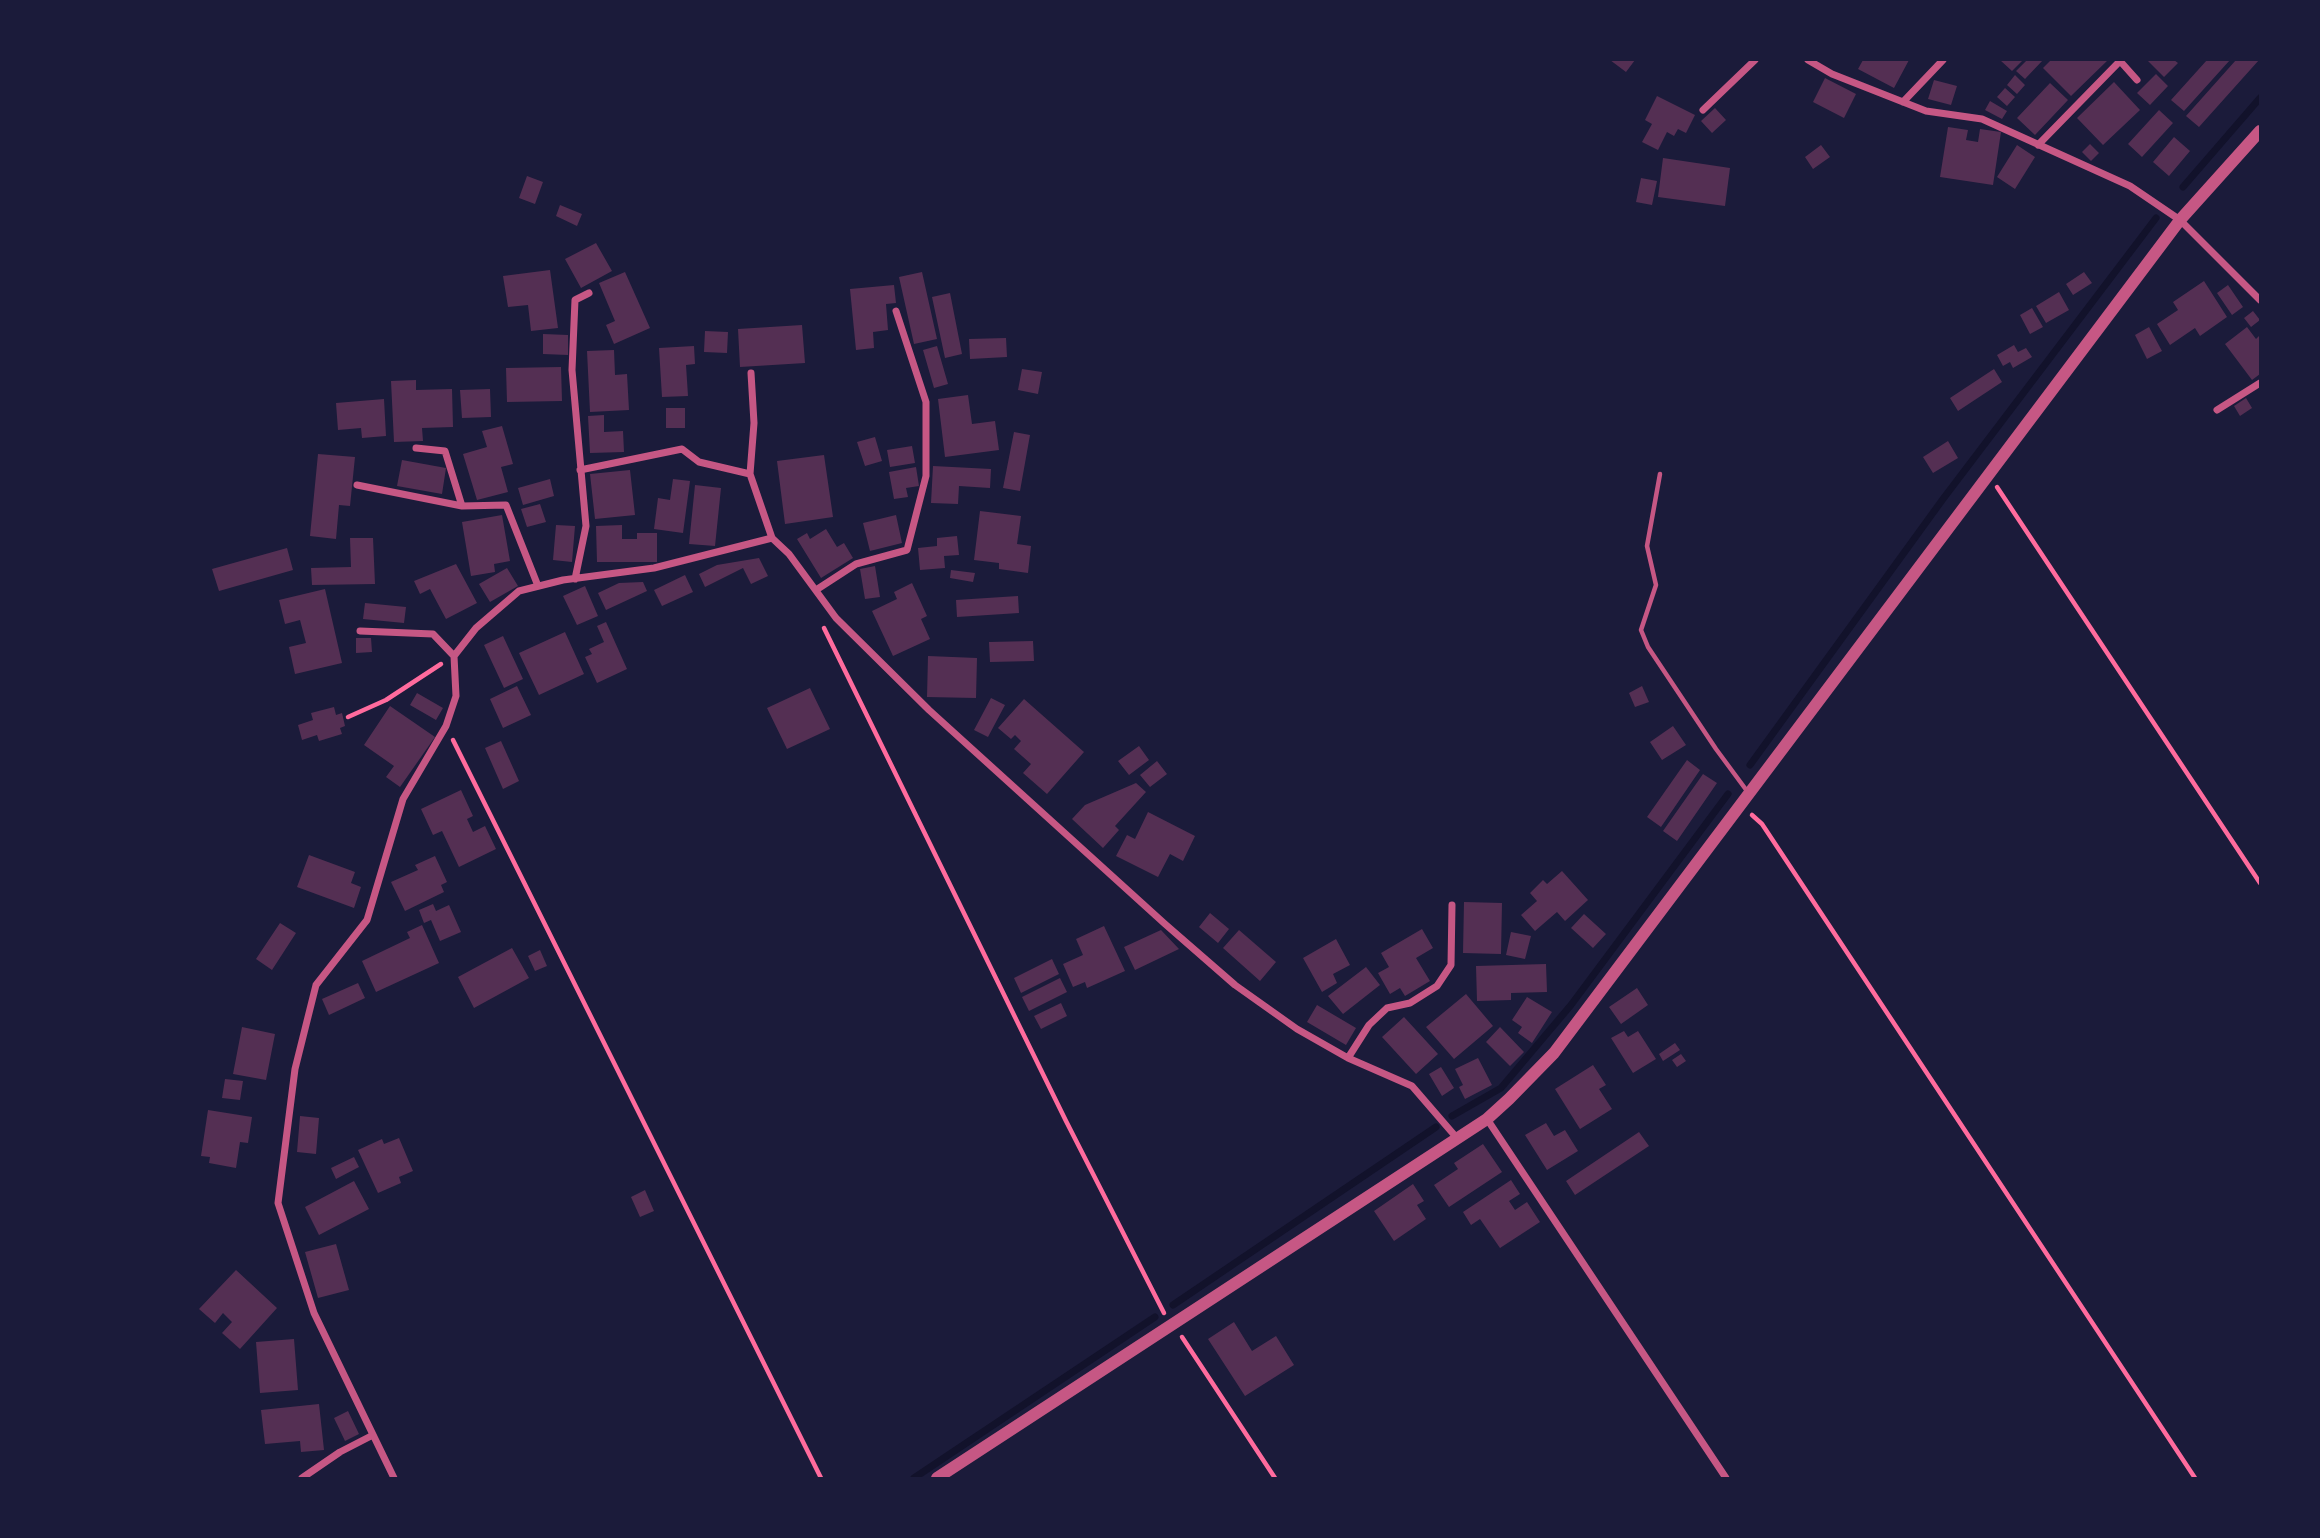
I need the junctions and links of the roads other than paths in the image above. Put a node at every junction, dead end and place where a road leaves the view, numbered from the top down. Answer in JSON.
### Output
{"nodes":[{"id":1,"x":1755,"y":60,"type":"edge"},
{"id":2,"x":1808,"y":60,"type":"edge"},
{"id":3,"x":1943,"y":60,"type":"edge"},
{"id":4,"x":2137,"y":79,"type":"dead end"},
{"id":5,"x":1903,"y":102,"type":"junction"},
{"id":6,"x":1703,"y":110,"type":"dead end"},
{"id":7,"x":2260,"y":131,"type":"edge"},
{"id":8,"x":2038,"y":145,"type":"junction"},
{"id":9,"x":2180,"y":220,"type":"junction"},
{"id":10,"x":589,"y":293,"type":"dead end"},
{"id":11,"x":2260,"y":300,"type":"edge"},
{"id":12,"x":896,"y":311,"type":"dead end"},
{"id":13,"x":751,"y":373,"type":"dead end"},
{"id":14,"x":2260,"y":383,"type":"edge"},
{"id":15,"x":2217,"y":410,"type":"dead end"},
{"id":16,"x":416,"y":448,"type":"dead end"},
{"id":17,"x":580,"y":470,"type":"junction"},
{"id":18,"x":750,"y":474,"type":"junction"},
{"id":19,"x":1660,"y":474,"type":"dead end"},
{"id":20,"x":357,"y":485,"type":"dead end"},
{"id":21,"x":462,"y":506,"type":"junction"},
{"id":22,"x":772,"y":538,"type":"junction"},
{"id":23,"x":575,"y":579,"type":"junction"},
{"id":24,"x":538,"y":586,"type":"junction"},
{"id":25,"x":816,"y":590,"type":"junction"},
{"id":26,"x":360,"y":631,"type":"dead end"},
{"id":27,"x":454,"y":656,"type":"junction"},
{"id":28,"x":1746,"y":799,"type":"junction"},
{"id":29,"x":1452,"y":905,"type":"dead end"},
{"id":30,"x":1348,"y":1058,"type":"junction"},
{"id":31,"x":1487,"y":1119,"type":"junction"},
{"id":32,"x":1456,"y":1137,"type":"junction"},
{"id":33,"x":373,"y":1435,"type":"junction"},
{"id":34,"x":302,"y":1479,"type":"edge"},
{"id":35,"x":394,"y":1479,"type":"edge"},
{"id":36,"x":937,"y":1479,"type":"edge"},
{"id":37,"x":1727,"y":1479,"type":"edge"}],
"edges":[{"from":1,"to":6,"type":"street"},
{"from":2,"to":5,"type":"street"},
{"from":3,"to":5,"type":"street"},
{"from":4,"to":8,"type":"street"},
{"from":5,"to":8,"type":"street"},
{"from":7,"to":9,"type":"street"},
{"from":8,"to":9,"type":"street"},
{"from":9,"to":11,"type":"street"},
{"from":9,"to":28,"type":"street"},
{"from":10,"to":17,"type":"street"},
{"from":12,"to":25,"type":"street"},
{"from":13,"to":18,"type":"street"},
{"from":14,"to":15,"type":"street"},
{"from":16,"to":21,"type":"street"},
{"from":17,"to":18,"type":"street"},
{"from":17,"to":23,"type":"street"},
{"from":18,"to":22,"type":"street"},
{"from":19,"to":28,"type":"lane"},
{"from":20,"to":21,"type":"street"},
{"from":21,"to":24,"type":"street"},
{"from":22,"to":23,"type":"street"},
{"from":22,"to":25,"type":"street"},
{"from":23,"to":24,"type":"street"},
{"from":24,"to":27,"type":"street"},
{"from":25,"to":30,"type":"street"},
{"from":26,"to":27,"type":"street"},
{"from":27,"to":33,"type":"street"},
{"from":28,"to":31,"type":"street"},
{"from":29,"to":30,"type":"street"},
{"from":30,"to":32,"type":"street"},
{"from":31,"to":32,"type":"street"},
{"from":31,"to":37,"type":"street"},
{"from":32,"to":36,"type":"street"},
{"from":33,"to":34,"type":"street"},
{"from":33,"to":35,"type":"street"}]}
